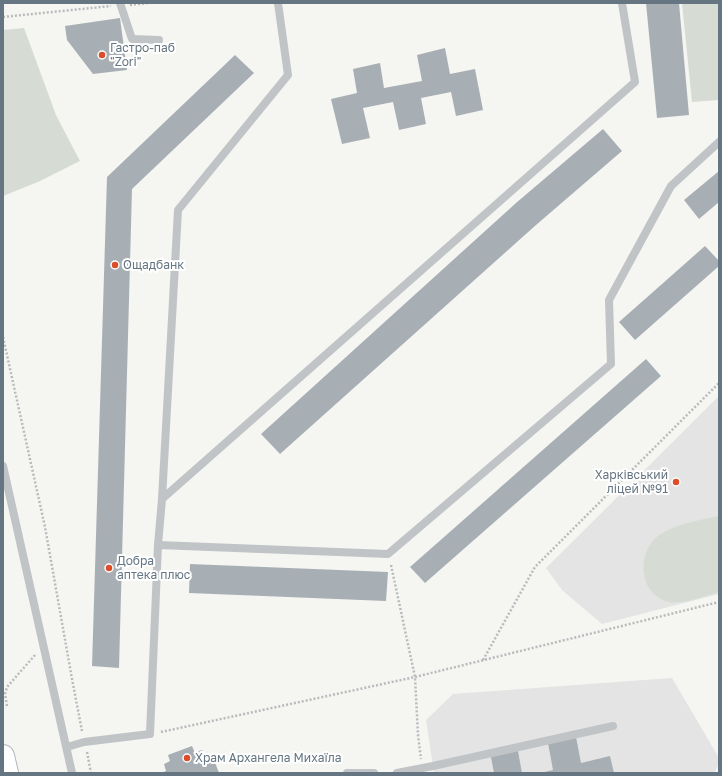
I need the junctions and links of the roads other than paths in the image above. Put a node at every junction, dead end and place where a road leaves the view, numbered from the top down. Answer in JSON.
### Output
{"nodes":[{"id":1,"x":278,"y":3,"type":"edge"},
{"id":2,"x":622,"y":3,"type":"edge"},
{"id":3,"x":121,"y":4,"type":"edge"},
{"id":4,"x":159,"y":40,"type":"dead end"},
{"id":5,"x":719,"y":142,"type":"edge"},
{"id":6,"x":3,"y":466,"type":"edge"},
{"id":7,"x":162,"y":499,"type":"junction"},
{"id":8,"x":158,"y":545,"type":"junction"},
{"id":9,"x":613,"y":726,"type":"dead end"},
{"id":10,"x":67,"y":747,"type":"junction"},
{"id":11,"x":3,"y":756,"type":"edge"},
{"id":12,"x":7,"y":773,"type":"edge"},
{"id":13,"x":72,"y":773,"type":"edge"},
{"id":14,"x":347,"y":773,"type":"edge"},
{"id":15,"x":374,"y":773,"type":"edge"},
{"id":16,"x":398,"y":773,"type":"edge"}],
"edges":[{"from":1,"to":7,"type":"lane"},
{"from":2,"to":7,"type":"lane"},
{"from":3,"to":4,"type":"lane"},
{"from":5,"to":8,"type":"lane"},
{"from":6,"to":10,"type":"lane"},
{"from":7,"to":8,"type":"lane"},
{"from":8,"to":10,"type":"lane"},
{"from":9,"to":16,"type":"lane"},
{"from":10,"to":13,"type":"lane"},
{"from":11,"to":12,"type":"main road"},
{"from":14,"to":15,"type":"lane"}]}
